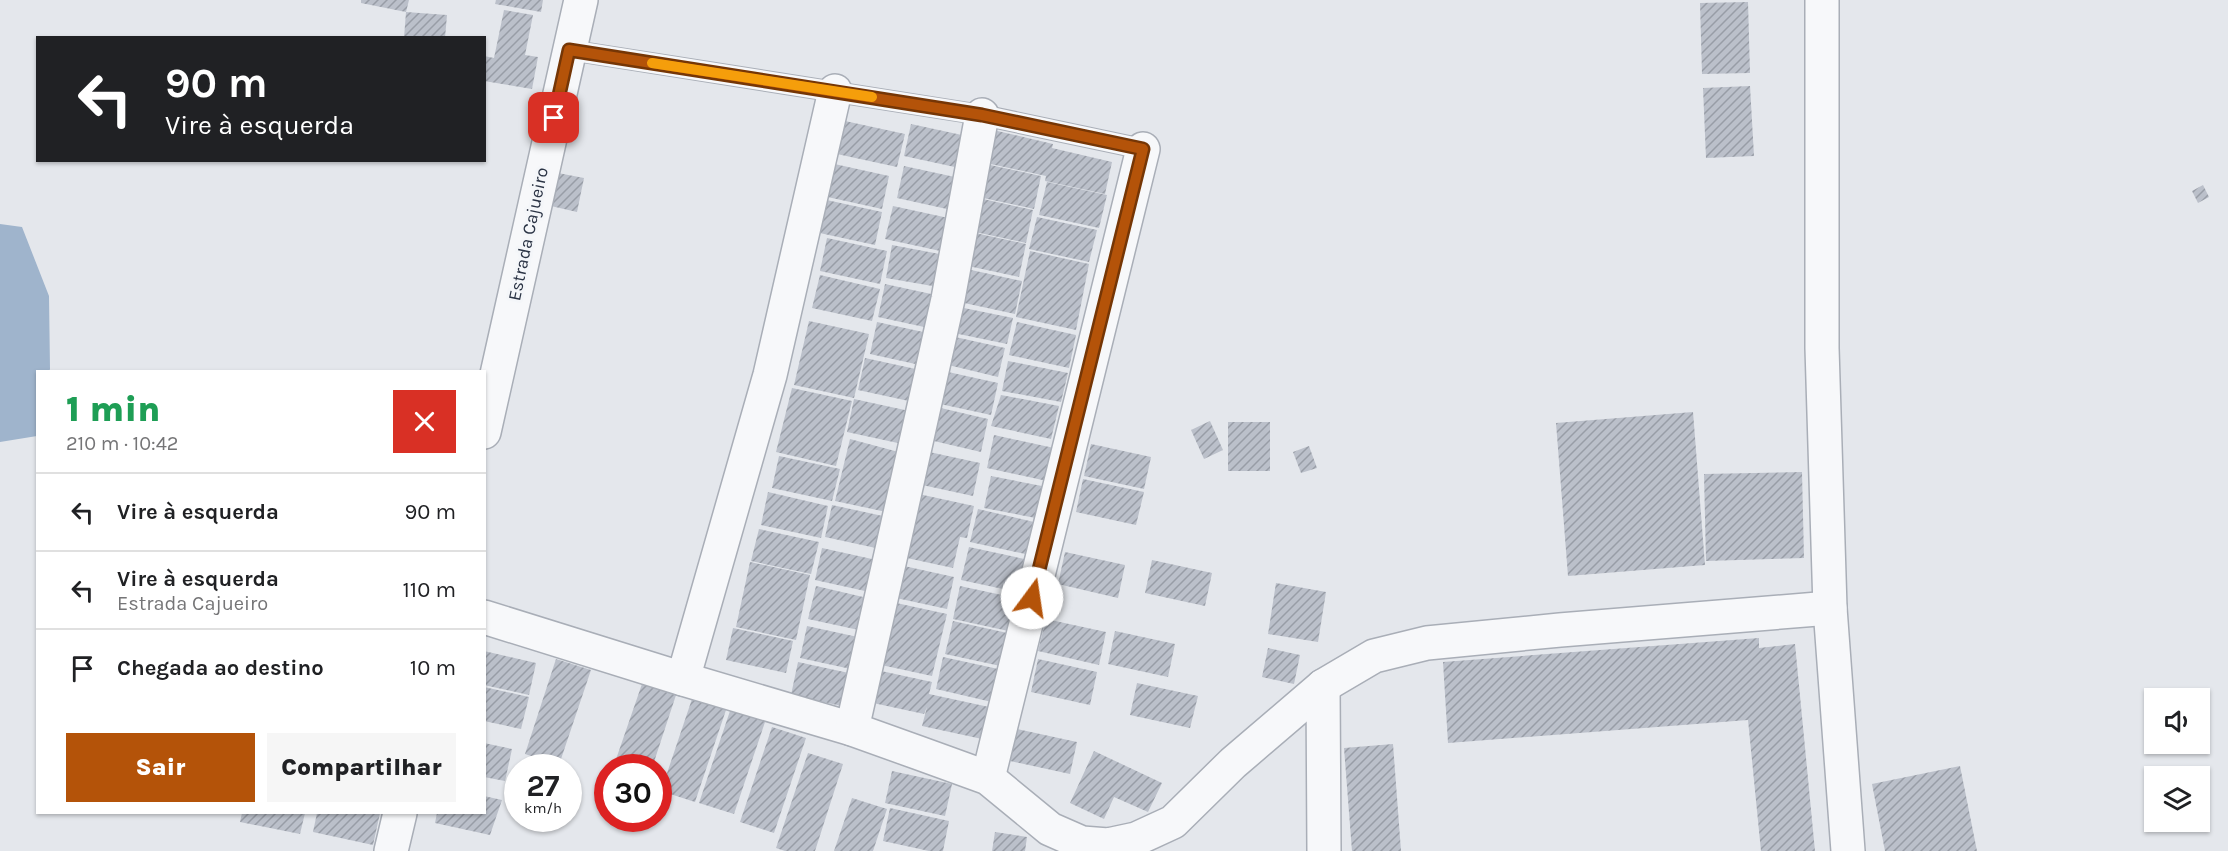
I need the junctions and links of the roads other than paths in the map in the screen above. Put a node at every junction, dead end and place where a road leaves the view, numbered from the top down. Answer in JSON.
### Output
{"nodes":[{"id":1,"x":581,"y":0,"type":"edge"},
{"id":2,"x":1822,"y":0,"type":"edge"},
{"id":3,"x":569,"y":50,"type":"junction"},
{"id":4,"x":835,"y":90,"type":"junction"},
{"id":5,"x":982,"y":115,"type":"junction"},
{"id":6,"x":1143,"y":149,"type":"joint"},
{"id":7,"x":486,"y":423,"type":"edge"},
{"id":8,"x":1830,"y":608,"type":"junction"},
{"id":9,"x":486,"y":618,"type":"edge"},
{"id":10,"x":683,"y":679,"type":"junction"},
{"id":11,"x":1323,"y":686,"type":"junction"},
{"id":12,"x":852,"y":729,"type":"junction"},
{"id":13,"x":988,"y":778,"type":"junction"},
{"id":14,"x":400,"y":814,"type":"edge"},
{"id":15,"x":392,"y":851,"type":"edge"},
{"id":16,"x":1324,"y":851,"type":"edge"},
{"id":17,"x":1848,"y":851,"type":"edge"}],
"edges":[{"from":1,"to":3,"type":"street","name":"Estrada Cajueiro"},
{"from":2,"to":8,"type":"street"},
{"from":3,"to":4,"type":"lane"},
{"from":3,"to":7,"type":"street","name":"Estrada Cajueiro"},
{"from":4,"to":5,"type":"lane"},
{"from":4,"to":10,"type":"street"},
{"from":5,"to":6,"type":"lane"},
{"from":5,"to":12,"type":"street"},
{"from":6,"to":13,"type":"street"},
{"from":8,"to":11,"type":"street"},
{"from":8,"to":17,"type":"street"},
{"from":9,"to":10,"type":"street"},
{"from":10,"to":12,"type":"street"},
{"from":11,"to":13,"type":"street"},
{"from":11,"to":16,"type":"street"},
{"from":12,"to":13,"type":"street"},
{"from":14,"to":15,"type":"street"}]}
